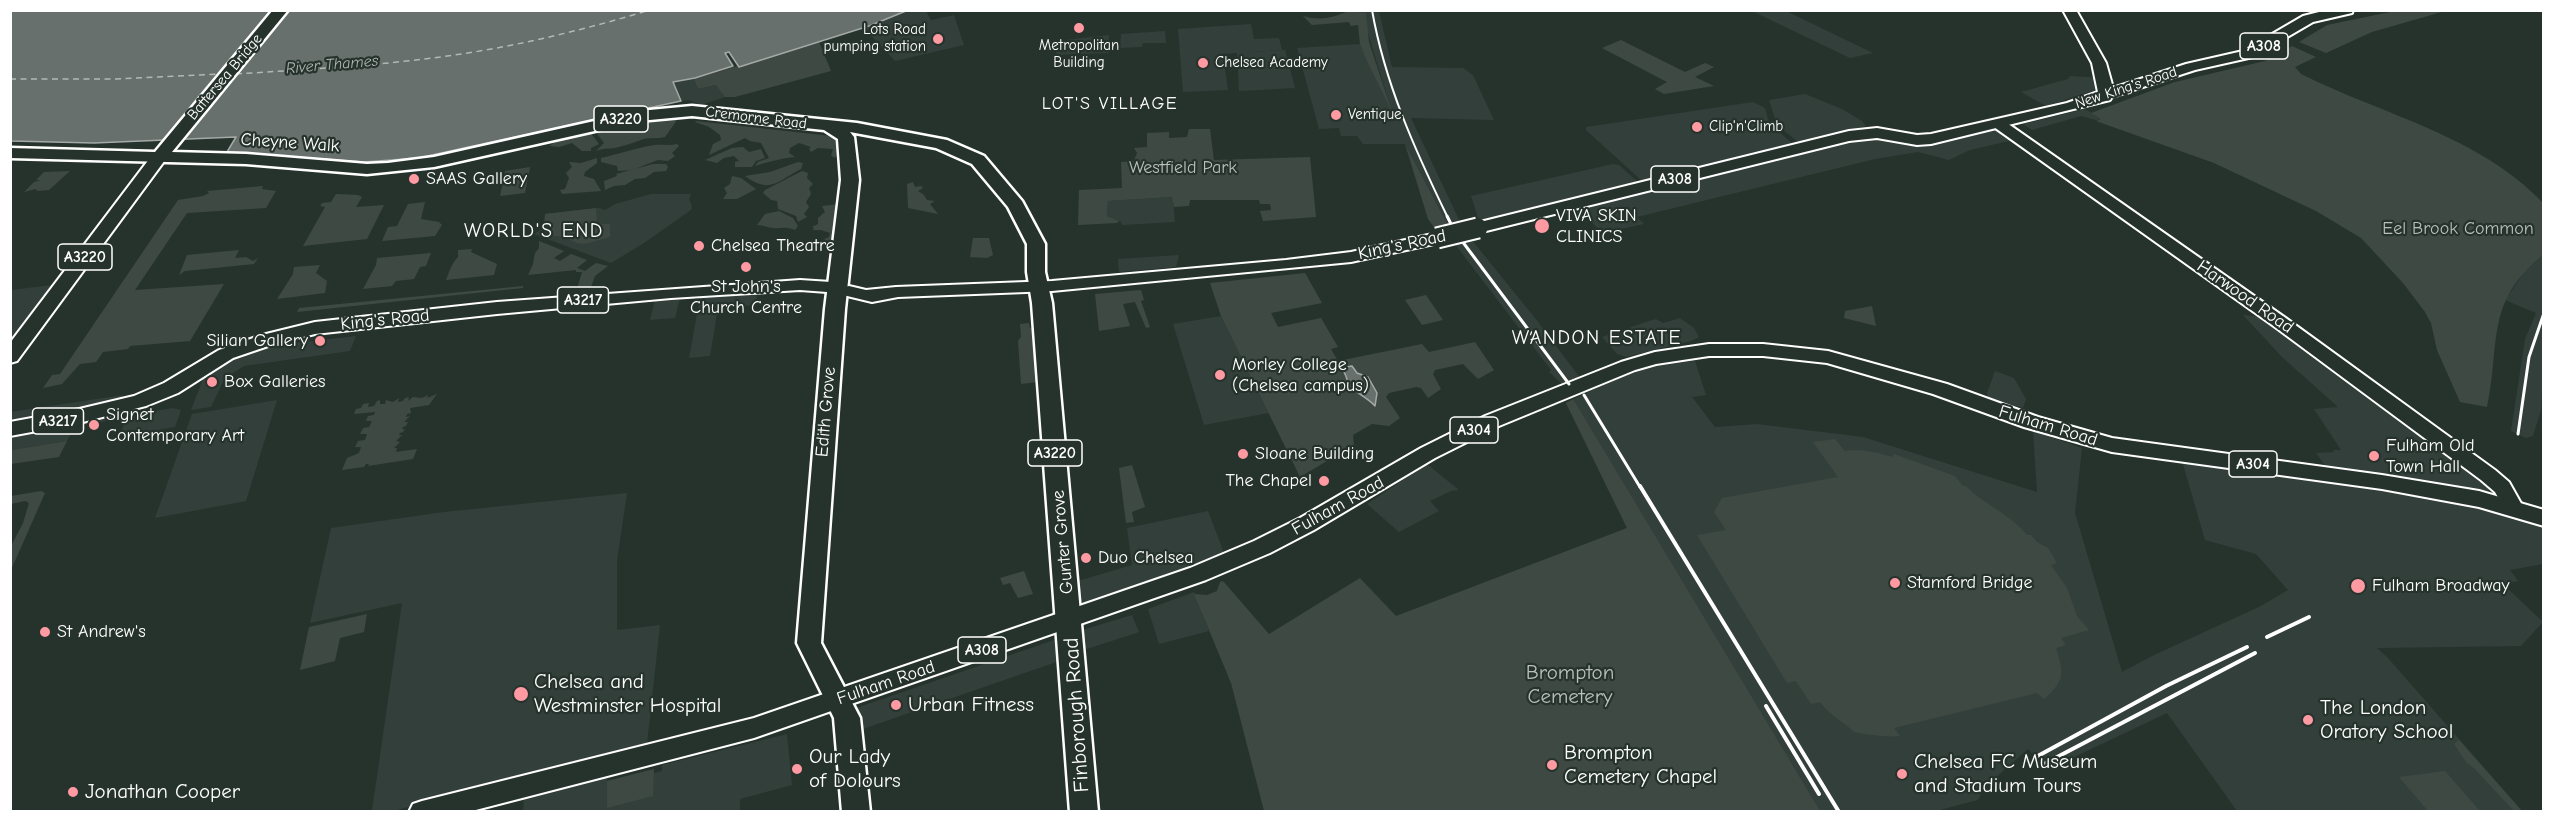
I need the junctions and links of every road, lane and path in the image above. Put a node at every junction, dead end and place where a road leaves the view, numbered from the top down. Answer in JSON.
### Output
{"nodes":[{"id":1,"x":281,"y":10,"type":"edge"},
{"id":2,"x":2069,"y":10,"type":"edge"},
{"id":3,"x":2347,"y":10,"type":"edge"},
{"id":4,"x":2104,"y":71,"type":"junction"},
{"id":5,"x":2147,"y":82,"type":"junction"},
{"id":6,"x":2125,"y":90,"type":"junction"},
{"id":7,"x":2105,"y":97,"type":"junction"},
{"id":8,"x":1999,"y":124,"type":"junction"},
{"id":9,"x":830,"y":126,"type":"junction"},
{"id":10,"x":867,"y":131,"type":"junction"},
{"id":11,"x":1898,"y":136,"type":"joint"},
{"id":12,"x":543,"y":137,"type":"joint"},
{"id":13,"x":846,"y":137,"type":"junction"},
{"id":14,"x":165,"y":151,"type":"junction"},
{"id":15,"x":10,"y":153,"type":"edge"},
{"id":16,"x":1039,"y":287,"type":"junction"},
{"id":17,"x":844,"y":291,"type":"junction"},
{"id":18,"x":10,"y":357,"type":"edge"},
{"id":19,"x":10,"y":429,"type":"edge"},
{"id":20,"x":2513,"y":507,"type":"junction"},
{"id":21,"x":2544,"y":518,"type":"edge"},
{"id":22,"x":1070,"y":618,"type":"junction"},
{"id":23,"x":839,"y":699,"type":"junction"},
{"id":24,"x":422,"y":812,"type":"edge"},
{"id":25,"x":856,"y":812,"type":"edge"},
{"id":26,"x":1084,"y":812,"type":"edge"}],
"edges":[{"from":1,"to":14,"type":"highway","name":"Battersea Bridge","number":"A3220"},
{"from":2,"to":4,"type":"main road"},
{"from":3,"to":5,"type":"main road","name":"New King's Road","number":"A308"},
{"from":4,"to":5,"type":"main road"},
{"from":4,"to":6,"type":"main road"},
{"from":4,"to":7,"type":"main road"},
{"from":5,"to":6,"type":"main road","name":"New King's Road","number":"A308"},
{"from":6,"to":7,"type":"main road","name":"New King's Road","number":"A308"},
{"from":7,"to":8,"type":"main road","name":"New King's Road","number":"A308"},
{"from":8,"to":11,"type":"main road","name":"New King's Road","number":"A308"},
{"from":8,"to":20,"type":"main road","name":"Harwood Road"},
{"from":9,"to":10,"type":"highway","name":"Cremorne Road","number":"A3220"},
{"from":9,"to":12,"type":"highway","name":"Cremorne Road","number":"A3220"},
{"from":9,"to":13,"type":"highway","number":"A3220"},
{"from":10,"to":13,"type":"highway","number":"A3220"},
{"from":10,"to":16,"type":"highway","name":"Cremorne Road","number":"A3220"},
{"from":11,"to":16,"type":"main road","name":"King's Road","number":"A308","bridge":true},
{"from":12,"to":14,"type":"highway","name":"Cheyne Walk","number":"A3220"},
{"from":13,"to":17,"type":"highway","name":"Edith Grove"},
{"from":14,"to":15,"type":"highway","name":"Cheyne Walk"},
{"from":14,"to":18,"type":"main road","number":"A3220"},
{"from":16,"to":17,"type":"main road","name":"King's Road","number":"A3217"},
{"from":16,"to":22,"type":"highway","name":"Gunter Grove","number":"A3220"},
{"from":17,"to":19,"type":"main road","name":"King's Road","number":"A3217"},
{"from":17,"to":23,"type":"highway","name":"Edith Grove"},
{"from":20,"to":21,"type":"main road","number":"A304"},
{"from":20,"to":22,"type":"main road","name":"Fulham Road","number":"A304"},
{"from":22,"to":23,"type":"main road","name":"Fulham Road","number":"A308"},
{"from":22,"to":26,"type":"highway","name":"Finborough Road","number":"A3220"},
{"from":23,"to":24,"type":"main road","name":"Fulham Road","number":"A308"},
{"from":23,"to":25,"type":"highway","name":"Edith Grove"}]}
